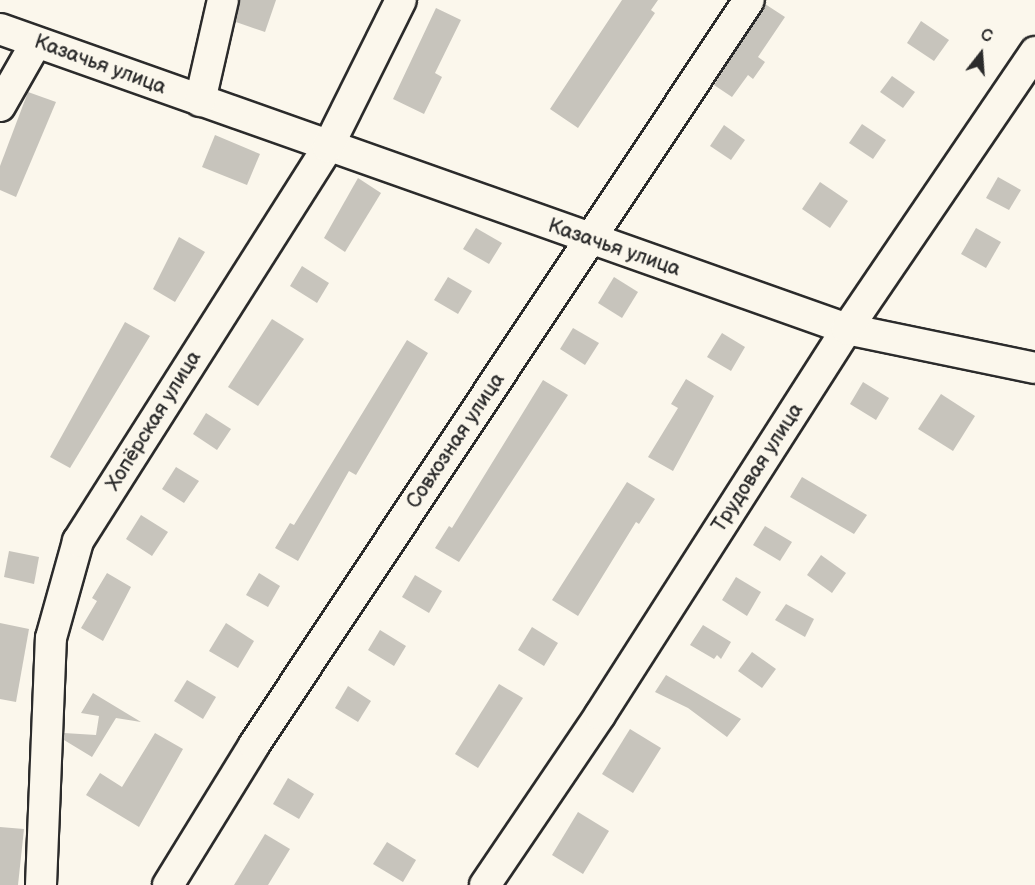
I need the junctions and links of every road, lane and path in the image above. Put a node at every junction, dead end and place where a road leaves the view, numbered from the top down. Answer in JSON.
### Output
{"nodes":[{"id":1,"x":223,"y":0,"type":"edge"},
{"id":2,"x":401,"y":0,"type":"edge"},
{"id":3,"x":748,"y":0,"type":"edge"},
{"id":4,"x":0,"y":29,"type":"edge"},
{"id":5,"x":36,"y":43,"type":"junction"},
{"id":6,"x":1035,"y":52,"type":"edge"},
{"id":7,"x":200,"y":101,"type":"junction"},
{"id":8,"x":0,"y":106,"type":"edge"},
{"id":9,"x":328,"y":147,"type":"junction"},
{"id":10,"x":590,"y":240,"type":"junction"},
{"id":11,"x":847,"y":329,"type":"junction"},
{"id":12,"x":1035,"y":368,"type":"edge"},
{"id":13,"x":41,"y":885,"type":"edge"},
{"id":14,"x":168,"y":885,"type":"edge"},
{"id":15,"x":485,"y":885,"type":"edge"}],
"edges":[{"from":1,"to":7,"type":"street"},
{"from":2,"to":9,"type":"street","name":"Хопёрская улица"},
{"from":3,"to":10,"type":"street","name":"Совхозная улица"},
{"from":4,"to":5,"type":"street","name":"Казачья улица"},
{"from":5,"to":7,"type":"street","name":"Казачья улица"},
{"from":5,"to":8,"type":"street"},
{"from":6,"to":11,"type":"street","name":"Трудовая улица"},
{"from":7,"to":9,"type":"street","name":"Казачья улица"},
{"from":9,"to":10,"type":"street","name":"Казачья улица"},
{"from":9,"to":13,"type":"street","name":"Хопёрская улица"},
{"from":10,"to":11,"type":"street","name":"Казачья улица"},
{"from":10,"to":14,"type":"street","name":"Совхозная улица"},
{"from":11,"to":12,"type":"street","name":"Казачья улица"},
{"from":11,"to":15,"type":"street","name":"Трудовая улица"}]}
